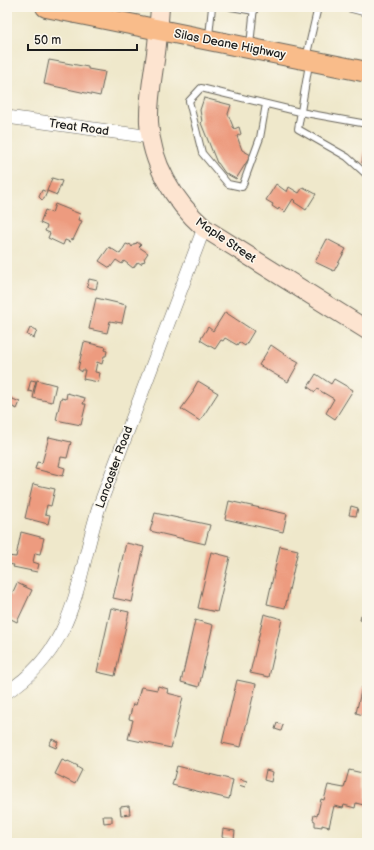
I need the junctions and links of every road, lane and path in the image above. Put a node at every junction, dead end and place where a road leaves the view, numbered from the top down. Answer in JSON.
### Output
{"nodes":[{"id":1,"x":46,"y":7,"type":"edge"},
{"id":2,"x":160,"y":7,"type":"edge"},
{"id":3,"x":212,"y":7,"type":"edge"},
{"id":4,"x":231,"y":7,"type":"edge"},
{"id":5,"x":318,"y":7,"type":"edge"},
{"id":6,"x":345,"y":7,"type":"edge"},
{"id":7,"x":254,"y":9,"type":"edge"},
{"id":8,"x":367,"y":12,"type":"edge"},
{"id":9,"x":159,"y":30,"type":"junction"},
{"id":10,"x":209,"y":40,"type":"junction"},
{"id":11,"x":250,"y":48,"type":"junction"},
{"id":12,"x":308,"y":60,"type":"junction"},
{"id":13,"x":367,"y":72,"type":"edge"},
{"id":14,"x":266,"y":104,"type":"junction"},
{"id":15,"x":300,"y":112,"type":"junction"},
{"id":16,"x":7,"y":117,"type":"edge"},
{"id":17,"x":367,"y":124,"type":"edge"},
{"id":18,"x":150,"y":137,"type":"junction"},
{"id":19,"x":367,"y":175,"type":"edge"},
{"id":20,"x":204,"y":228,"type":"junction"},
{"id":21,"x":367,"y":330,"type":"edge"},
{"id":22,"x":7,"y":692,"type":"edge"}],
"edges":[{"from":1,"to":9,"type":"main road","name":"Silas Deane Highway"},
{"from":2,"to":9,"type":"main road","name":"Maple Street"},
{"from":3,"to":10,"type":"lane"},
{"from":4,"to":7,"type":"lane"},
{"from":5,"to":12,"type":"lane"},
{"from":6,"to":8,"type":"lane"},
{"from":7,"to":11,"type":"lane"},
{"from":9,"to":10,"type":"main road","name":"Silas Deane Highway"},
{"from":9,"to":18,"type":"main road","name":"Maple Street"},
{"from":10,"to":11,"type":"main road","name":"Silas Deane Highway"},
{"from":11,"to":12,"type":"main road","name":"Silas Deane Highway"},
{"from":12,"to":13,"type":"main road","name":"Silas Deane Highway"},
{"from":12,"to":15,"type":"lane"},
{"from":14,"to":14,"type":"lane"},
{"from":14,"to":15,"type":"lane"},
{"from":15,"to":17,"type":"lane"},
{"from":15,"to":19,"type":"lane"},
{"from":16,"to":18,"type":"street","name":"Treat Road"},
{"from":18,"to":20,"type":"main road","name":"Maple Street"},
{"from":20,"to":21,"type":"main road","name":"Maple Street"},
{"from":20,"to":22,"type":"street","name":"Lancaster Road"}]}
